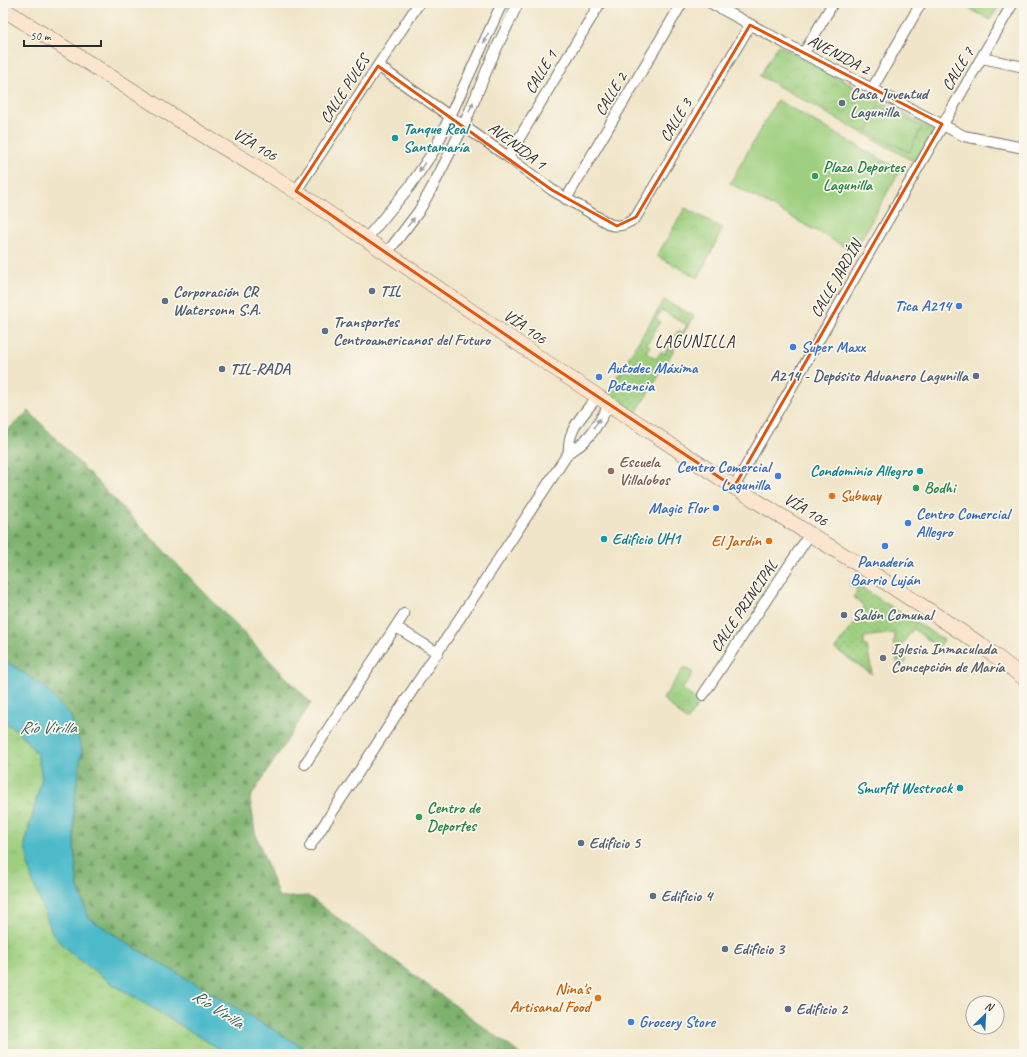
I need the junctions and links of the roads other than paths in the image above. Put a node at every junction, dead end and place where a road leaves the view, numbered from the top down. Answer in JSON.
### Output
{"nodes":[{"id":1,"x":419,"y":3,"type":"edge"},
{"id":2,"x":502,"y":3,"type":"edge"},
{"id":3,"x":518,"y":3,"type":"edge"},
{"id":4,"x":600,"y":3,"type":"edge"},
{"id":5,"x":682,"y":3,"type":"edge"},
{"id":6,"x":711,"y":3,"type":"edge"},
{"id":7,"x":833,"y":3,"type":"edge"},
{"id":8,"x":921,"y":3,"type":"edge"},
{"id":9,"x":1014,"y":3,"type":"edge"},
{"id":10,"x":3,"y":8,"type":"edge"},
{"id":11,"x":750,"y":25,"type":"junction"},
{"id":12,"x":804,"y":54,"type":"junction"},
{"id":13,"x":982,"y":58,"type":"junction"},
{"id":14,"x":378,"y":66,"type":"junction"},
{"id":15,"x":1024,"y":67,"type":"edge"},
{"id":16,"x":872,"y":89,"type":"junction"},
{"id":17,"x":451,"y":116,"type":"junction"},
{"id":18,"x":942,"y":124,"type":"junction"},
{"id":19,"x":464,"y":125,"type":"junction"},
{"id":20,"x":1024,"y":148,"type":"edge"},
{"id":21,"x":928,"y":149,"type":"joint"},
{"id":22,"x":508,"y":157,"type":"junction"},
{"id":23,"x":296,"y":191,"type":"junction"},
{"id":24,"x":566,"y":199,"type":"junction"},
{"id":25,"x":623,"y":225,"type":"joint"},
{"id":26,"x":367,"y":238,"type":"junction"},
{"id":27,"x":387,"y":253,"type":"junction"},
{"id":28,"x":597,"y":397,"type":"junction"},
{"id":29,"x":609,"y":405,"type":"junction"},
{"id":30,"x":569,"y":452,"type":"junction"},
{"id":31,"x":734,"y":487,"type":"junction"},
{"id":32,"x":810,"y":534,"type":"junction"},
{"id":33,"x":404,"y":614,"type":"dead end"},
{"id":34,"x":396,"y":626,"type":"junction"},
{"id":35,"x":438,"y":653,"type":"junction"},
{"id":36,"x":1024,"y":678,"type":"edge"},
{"id":37,"x":703,"y":695,"type":"dead end"},
{"id":38,"x":305,"y":764,"type":"dead end"},
{"id":39,"x":310,"y":846,"type":"dead end"}],
"edges":[{"from":1,"to":14,"type":"street","name":"CALLE PULES"},
{"from":2,"to":17,"type":"street","one_way":true},
{"from":19,"to":3,"type":"street","one_way":true},
{"from":4,"to":22,"type":"street","name":"CALLE 1"},
{"from":5,"to":24,"type":"street","name":"CALLE 2"},
{"from":6,"to":11,"type":"street","name":"AVENIDA 2"},
{"from":7,"to":12,"type":"street"},
{"from":8,"to":16,"type":"street"},
{"from":9,"to":13,"type":"street","name":"CALLE 7"},
{"from":10,"to":23,"type":"main road","name":"VÍA 106"},
{"from":11,"to":12,"type":"street","name":"AVENIDA 2"},
{"from":11,"to":25,"type":"street","name":"CALLE 3"},
{"from":12,"to":16,"type":"street","name":"AVENIDA 2"},
{"from":13,"to":15,"type":"street"},
{"from":13,"to":18,"type":"street","name":"CALLE 7"},
{"from":14,"to":17,"type":"street","name":"AVENIDA 1"},
{"from":14,"to":23,"type":"street","name":"CALLE PULES"},
{"from":16,"to":18,"type":"street","name":"AVENIDA 2"},
{"from":17,"to":19,"type":"street","name":"AVENIDA 1"},
{"from":17,"to":26,"type":"street","one_way":true},
{"from":18,"to":20,"type":"street","name":"AVENIDA 2"},
{"from":18,"to":21,"type":"street","name":"CALLE 7"},
{"from":19,"to":22,"type":"street","name":"AVENIDA 1"},
{"from":27,"to":19,"type":"street","one_way":true},
{"from":21,"to":31,"type":"street","name":"CALLE JARDÍN"},
{"from":22,"to":24,"type":"street","name":"AVENIDA 1"},
{"from":23,"to":26,"type":"main road","name":"VÍA 106"},
{"from":24,"to":25,"type":"street","name":"AVENIDA 1"},
{"from":26,"to":27,"type":"main road","name":"VÍA 106"},
{"from":27,"to":28,"type":"main road","name":"VÍA 106"},
{"from":28,"to":29,"type":"main road","name":"VÍA 106"},
{"from":28,"to":30,"type":"street"},
{"from":30,"to":29,"type":"street","one_way":true},
{"from":29,"to":31,"type":"main road","name":"VÍA 106"},
{"from":30,"to":35,"type":"street"},
{"from":31,"to":32,"type":"main road","name":"VÍA 106"},
{"from":32,"to":36,"type":"main road","name":"VÍA 106"},
{"from":32,"to":37,"type":"street","name":"CALLE PRINCIPAL"},
{"from":33,"to":34,"type":"street"},
{"from":34,"to":35,"type":"street"},
{"from":34,"to":38,"type":"street"},
{"from":35,"to":39,"type":"street"}]}
